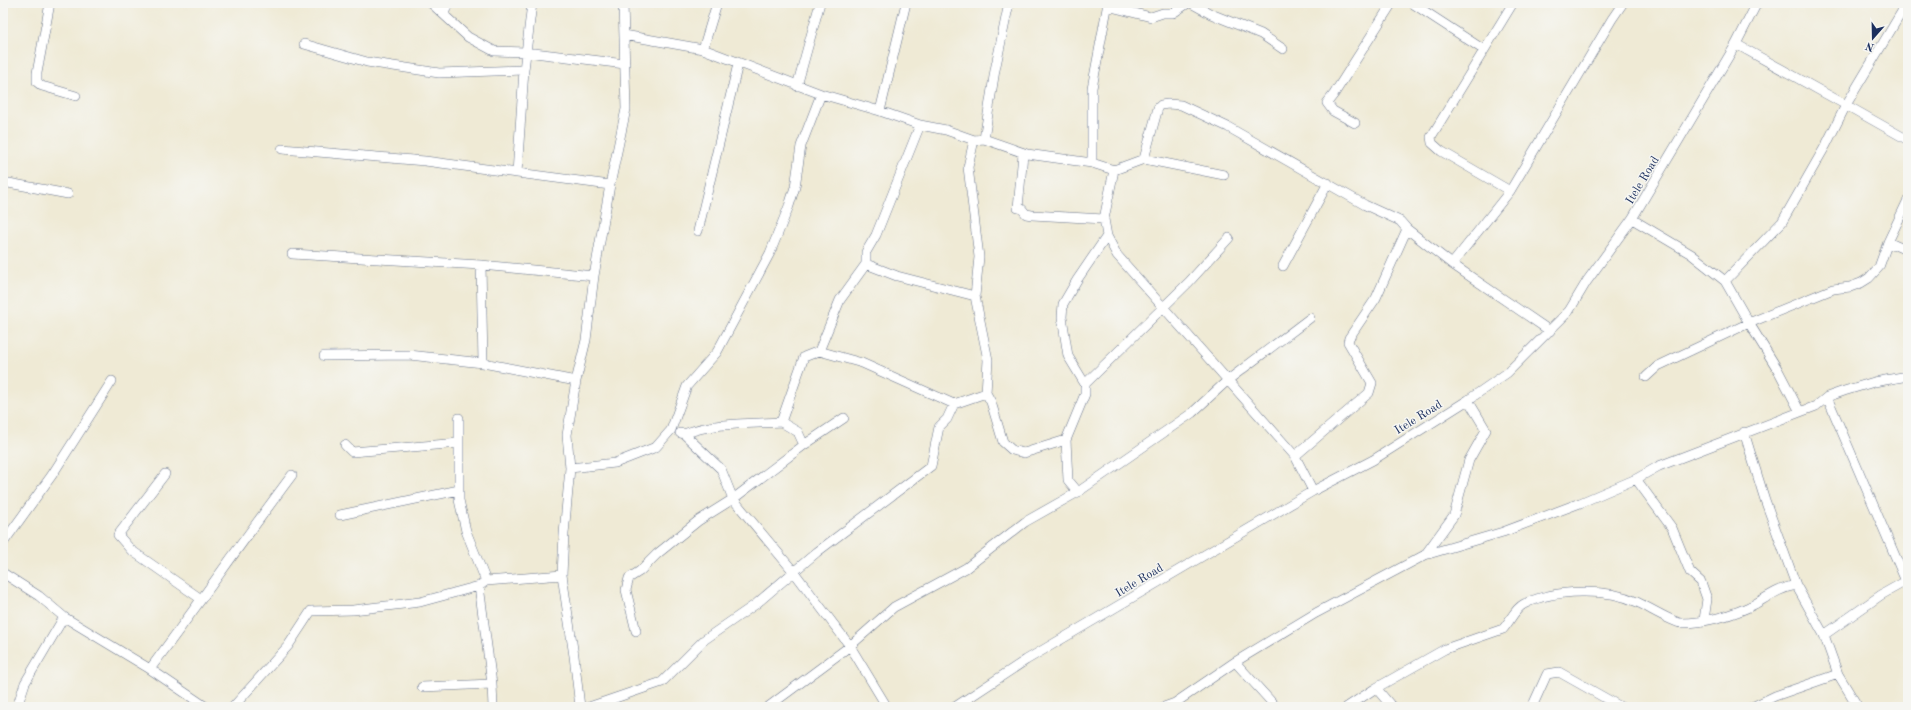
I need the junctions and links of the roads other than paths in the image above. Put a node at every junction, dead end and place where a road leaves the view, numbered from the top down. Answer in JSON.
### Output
{"nodes":[{"id":1,"x":50,"y":3,"type":"edge"},
{"id":2,"x":431,"y":3,"type":"edge"},
{"id":3,"x":448,"y":3,"type":"edge"},
{"id":4,"x":532,"y":3,"type":"edge"},
{"id":5,"x":623,"y":3,"type":"edge"},
{"id":6,"x":717,"y":3,"type":"edge"},
{"id":7,"x":820,"y":3,"type":"edge"},
{"id":8,"x":906,"y":3,"type":"edge"},
{"id":9,"x":1009,"y":3,"type":"edge"},
{"id":10,"x":1188,"y":3,"type":"edge"},
{"id":11,"x":1191,"y":3,"type":"edge"},
{"id":12,"x":1392,"y":3,"type":"edge"},
{"id":13,"x":1412,"y":3,"type":"edge"},
{"id":14,"x":1513,"y":3,"type":"edge"},
{"id":15,"x":1623,"y":3,"type":"edge"},
{"id":16,"x":1756,"y":3,"type":"edge"},
{"id":17,"x":1907,"y":3,"type":"edge"},
{"id":18,"x":1107,"y":4,"type":"edge"},
{"id":19,"x":444,"y":14,"type":"junction"},
{"id":20,"x":1908,"y":16,"type":"edge"},
{"id":21,"x":1895,"y":25,"type":"junction"},
{"id":22,"x":624,"y":35,"type":"junction"},
{"id":23,"x":304,"y":44,"type":"dead end"},
{"id":24,"x":1736,"y":44,"type":"junction"},
{"id":25,"x":703,"y":49,"type":"junction"},
{"id":26,"x":1283,"y":49,"type":"dead end"},
{"id":27,"x":1484,"y":50,"type":"junction"},
{"id":28,"x":526,"y":52,"type":"junction"},
{"id":29,"x":625,"y":64,"type":"junction"},
{"id":30,"x":738,"y":64,"type":"junction"},
{"id":31,"x":524,"y":70,"type":"junction"},
{"id":32,"x":797,"y":86,"type":"junction"},
{"id":33,"x":821,"y":94,"type":"junction"},
{"id":34,"x":76,"y":96,"type":"dead end"},
{"id":35,"x":1846,"y":105,"type":"junction"},
{"id":36,"x":880,"y":111,"type":"junction"},
{"id":37,"x":1355,"y":122,"type":"dead end"},
{"id":38,"x":920,"y":125,"type":"junction"},
{"id":39,"x":974,"y":140,"type":"junction"},
{"id":40,"x":984,"y":140,"type":"junction"},
{"id":41,"x":1908,"y":140,"type":"edge"},
{"id":42,"x":282,"y":149,"type":"dead end"},
{"id":43,"x":1027,"y":154,"type":"junction"},
{"id":44,"x":1144,"y":159,"type":"junction"},
{"id":45,"x":1092,"y":163,"type":"junction"},
{"id":46,"x":1114,"y":170,"type":"junction"},
{"id":47,"x":517,"y":173,"type":"junction"},
{"id":48,"x":1224,"y":175,"type":"dead end"},
{"id":49,"x":3,"y":182,"type":"edge"},
{"id":50,"x":1328,"y":183,"type":"junction"},
{"id":51,"x":610,"y":185,"type":"junction"},
{"id":52,"x":1510,"y":191,"type":"junction"},
{"id":53,"x":68,"y":194,"type":"dead end"},
{"id":54,"x":1908,"y":200,"type":"edge"},
{"id":55,"x":1104,"y":219,"type":"junction"},
{"id":56,"x":1632,"y":219,"type":"junction"},
{"id":57,"x":1406,"y":229,"type":"junction"},
{"id":58,"x":698,"y":231,"type":"dead end"},
{"id":59,"x":1107,"y":236,"type":"junction"},
{"id":60,"x":1229,"y":238,"type":"dead end"},
{"id":61,"x":1888,"y":242,"type":"junction"},
{"id":62,"x":1908,"y":251,"type":"edge"},
{"id":63,"x":292,"y":254,"type":"dead end"},
{"id":64,"x":866,"y":264,"type":"junction"},
{"id":65,"x":1452,"y":264,"type":"junction"},
{"id":66,"x":481,"y":265,"type":"junction"},
{"id":67,"x":1283,"y":266,"type":"dead end"},
{"id":68,"x":594,"y":276,"type":"junction"},
{"id":69,"x":1725,"y":281,"type":"junction"},
{"id":70,"x":974,"y":296,"type":"junction"},
{"id":71,"x":1164,"y":306,"type":"junction"},
{"id":72,"x":1310,"y":318,"type":"dead end"},
{"id":73,"x":1749,"y":322,"type":"junction"},
{"id":74,"x":1550,"y":331,"type":"junction"},
{"id":75,"x":819,"y":351,"type":"junction"},
{"id":76,"x":324,"y":356,"type":"dead end"},
{"id":77,"x":483,"y":363,"type":"junction"},
{"id":78,"x":1908,"y":376,"type":"edge"},
{"id":79,"x":1646,"y":377,"type":"dead end"},
{"id":80,"x":1228,"y":380,"type":"junction"},
{"id":81,"x":112,"y":381,"type":"dead end"},
{"id":82,"x":576,"y":381,"type":"junction"},
{"id":83,"x":1085,"y":384,"type":"junction"},
{"id":84,"x":986,"y":393,"type":"junction"},
{"id":85,"x":1827,"y":398,"type":"junction"},
{"id":86,"x":1468,"y":400,"type":"junction"},
{"id":87,"x":954,"y":404,"type":"junction"},
{"id":88,"x":1800,"y":412,"type":"junction"},
{"id":89,"x":459,"y":418,"type":"dead end"},
{"id":90,"x":844,"y":418,"type":"dead end"},
{"id":91,"x":781,"y":422,"type":"junction"},
{"id":92,"x":671,"y":430,"type":"junction"},
{"id":93,"x":1744,"y":432,"type":"junction"},
{"id":94,"x":684,"y":434,"type":"junction"},
{"id":95,"x":1066,"y":440,"type":"junction"},
{"id":96,"x":460,"y":443,"type":"junction"},
{"id":97,"x":345,"y":445,"type":"dead end"},
{"id":98,"x":804,"y":445,"type":"junction"},
{"id":99,"x":1296,"y":456,"type":"junction"},
{"id":100,"x":570,"y":468,"type":"junction"},
{"id":101,"x":165,"y":474,"type":"dead end"},
{"id":102,"x":292,"y":475,"type":"dead end"},
{"id":103,"x":1636,"y":478,"type":"junction"},
{"id":104,"x":459,"y":490,"type":"junction"},
{"id":105,"x":1313,"y":491,"type":"junction"},
{"id":106,"x":1078,"y":492,"type":"junction"},
{"id":107,"x":734,"y":499,"type":"junction"},
{"id":108,"x":340,"y":515,"type":"dead end"},
{"id":109,"x":3,"y":543,"type":"edge"},
{"id":110,"x":1425,"y":555,"type":"junction"},
{"id":111,"x":794,"y":572,"type":"junction"},
{"id":112,"x":3,"y":575,"type":"edge"},
{"id":113,"x":562,"y":575,"type":"junction"},
{"id":114,"x":482,"y":583,"type":"junction"},
{"id":115,"x":1907,"y":584,"type":"edge"},
{"id":116,"x":1796,"y":585,"type":"junction"},
{"id":117,"x":201,"y":600,"type":"junction"},
{"id":118,"x":64,"y":617,"type":"junction"},
{"id":119,"x":1704,"y":620,"type":"junction"},
{"id":120,"x":636,"y":631,"type":"dead end"},
{"id":121,"x":1824,"y":635,"type":"junction"},
{"id":122,"x":850,"y":646,"type":"junction"},
{"id":123,"x":1235,"y":662,"type":"junction"},
{"id":124,"x":150,"y":669,"type":"junction"},
{"id":125,"x":1838,"y":674,"type":"junction"},
{"id":126,"x":492,"y":684,"type":"junction"},
{"id":127,"x":422,"y":688,"type":"dead end"},
{"id":128,"x":1376,"y":688,"type":"junction"},
{"id":129,"x":17,"y":707,"type":"edge"},
{"id":130,"x":206,"y":707,"type":"edge"},
{"id":131,"x":233,"y":707,"type":"edge"},
{"id":132,"x":493,"y":707,"type":"edge"},
{"id":133,"x":580,"y":707,"type":"edge"},
{"id":134,"x":589,"y":707,"type":"edge"},
{"id":135,"x":768,"y":707,"type":"edge"},
{"id":136,"x":887,"y":707,"type":"edge"},
{"id":137,"x":955,"y":707,"type":"edge"},
{"id":138,"x":1164,"y":707,"type":"edge"},
{"id":139,"x":1276,"y":707,"type":"edge"},
{"id":140,"x":1347,"y":707,"type":"edge"},
{"id":141,"x":1392,"y":707,"type":"edge"},
{"id":142,"x":1532,"y":707,"type":"edge"},
{"id":143,"x":1621,"y":707,"type":"edge"},
{"id":144,"x":1752,"y":707,"type":"edge"},
{"id":145,"x":1858,"y":707,"type":"edge"}],
"edges":[{"from":1,"to":34,"type":"street"},
{"from":2,"to":19,"type":"street"},
{"from":3,"to":19,"type":"street"},
{"from":4,"to":28,"type":"street"},
{"from":5,"to":22,"type":"street"},
{"from":6,"to":25,"type":"street"},
{"from":7,"to":32,"type":"street"},
{"from":8,"to":36,"type":"street"},
{"from":9,"to":40,"type":"street"},
{"from":10,"to":18,"type":"street"},
{"from":11,"to":26,"type":"street"},
{"from":12,"to":37,"type":"street"},
{"from":13,"to":27,"type":"street"},
{"from":14,"to":27,"type":"street"},
{"from":15,"to":52,"type":"street"},
{"from":16,"to":24,"type":"street","name":"Itele Road"},
{"from":17,"to":21,"type":"street"},
{"from":18,"to":45,"type":"street"},
{"from":19,"to":28,"type":"street"},
{"from":20,"to":21,"type":"street"},
{"from":21,"to":35,"type":"street"},
{"from":22,"to":25,"type":"street"},
{"from":22,"to":29,"type":"street"},
{"from":23,"to":31,"type":"street"},
{"from":24,"to":35,"type":"street"},
{"from":24,"to":56,"type":"street","name":"Itele Road"},
{"from":25,"to":30,"type":"street"},
{"from":27,"to":52,"type":"street"},
{"from":28,"to":29,"type":"street"},
{"from":28,"to":31,"type":"street"},
{"from":29,"to":51,"type":"street"},
{"from":30,"to":32,"type":"street"},
{"from":30,"to":58,"type":"street"},
{"from":31,"to":47,"type":"street"},
{"from":32,"to":33,"type":"street"},
{"from":33,"to":36,"type":"street"},
{"from":33,"to":92,"type":"street"},
{"from":35,"to":41,"type":"street"},
{"from":35,"to":69,"type":"street"},
{"from":36,"to":38,"type":"street"},
{"from":38,"to":39,"type":"street"},
{"from":38,"to":64,"type":"street"},
{"from":39,"to":40,"type":"street"},
{"from":39,"to":70,"type":"street"},
{"from":40,"to":43,"type":"street"},
{"from":42,"to":47,"type":"street"},
{"from":43,"to":45,"type":"street"},
{"from":43,"to":55,"type":"street"},
{"from":44,"to":46,"type":"street"},
{"from":44,"to":48,"type":"street"},
{"from":44,"to":50,"type":"street"},
{"from":45,"to":46,"type":"street"},
{"from":46,"to":55,"type":"street"},
{"from":47,"to":51,"type":"street"},
{"from":49,"to":53,"type":"street"},
{"from":50,"to":57,"type":"street"},
{"from":50,"to":67,"type":"street"},
{"from":51,"to":68,"type":"street"},
{"from":52,"to":65,"type":"street"},
{"from":54,"to":61,"type":"street"},
{"from":55,"to":59,"type":"street"},
{"from":56,"to":69,"type":"street"},
{"from":56,"to":74,"type":"street","name":"Itele Road"},
{"from":57,"to":65,"type":"street"},
{"from":57,"to":99,"type":"street"},
{"from":59,"to":71,"type":"street"},
{"from":59,"to":83,"type":"street"},
{"from":60,"to":71,"type":"street"},
{"from":61,"to":62,"type":"street"},
{"from":61,"to":73,"type":"street"},
{"from":63,"to":66,"type":"street"},
{"from":64,"to":70,"type":"street"},
{"from":64,"to":75,"type":"street"},
{"from":65,"to":74,"type":"street"},
{"from":66,"to":68,"type":"street"},
{"from":66,"to":77,"type":"street"},
{"from":68,"to":82,"type":"street"},
{"from":69,"to":73,"type":"street"},
{"from":70,"to":84,"type":"street"},
{"from":71,"to":80,"type":"street"},
{"from":71,"to":83,"type":"street"},
{"from":72,"to":80,"type":"street"},
{"from":73,"to":79,"type":"street"},
{"from":73,"to":88,"type":"street"},
{"from":74,"to":86,"type":"street","name":"Itele Road"},
{"from":75,"to":87,"type":"street"},
{"from":75,"to":91,"type":"street"},
{"from":76,"to":77,"type":"street"},
{"from":77,"to":82,"type":"street"},
{"from":78,"to":85,"type":"street"},
{"from":80,"to":99,"type":"street"},
{"from":80,"to":106,"type":"street"},
{"from":81,"to":109,"type":"street"},
{"from":82,"to":100,"type":"street"},
{"from":83,"to":95,"type":"street"},
{"from":84,"to":87,"type":"street"},
{"from":84,"to":95,"type":"street"},
{"from":85,"to":88,"type":"street"},
{"from":85,"to":115,"type":"street"},
{"from":86,"to":105,"type":"street","name":"Itele Road"},
{"from":86,"to":110,"type":"street"},
{"from":87,"to":111,"type":"street"},
{"from":88,"to":93,"type":"street"},
{"from":89,"to":96,"type":"street"},
{"from":90,"to":98,"type":"street"},
{"from":91,"to":94,"type":"street"},
{"from":91,"to":98,"type":"street"},
{"from":92,"to":94,"type":"street"},
{"from":92,"to":100,"type":"street"},
{"from":93,"to":103,"type":"street"},
{"from":93,"to":116,"type":"street"},
{"from":94,"to":107,"type":"street"},
{"from":95,"to":106,"type":"street"},
{"from":96,"to":97,"type":"street"},
{"from":96,"to":104,"type":"street"},
{"from":98,"to":107,"type":"street"},
{"from":99,"to":105,"type":"street"},
{"from":100,"to":113,"type":"street"},
{"from":101,"to":117,"type":"street"},
{"from":102,"to":117,"type":"street"},
{"from":103,"to":110,"type":"street"},
{"from":103,"to":119,"type":"street"},
{"from":104,"to":108,"type":"street"},
{"from":104,"to":114,"type":"street"},
{"from":105,"to":137,"type":"street","name":"Itele Road"},
{"from":106,"to":122,"type":"street"},
{"from":107,"to":111,"type":"street"},
{"from":107,"to":120,"type":"street"},
{"from":110,"to":123,"type":"street"},
{"from":111,"to":122,"type":"street"},
{"from":111,"to":134,"type":"street"},
{"from":112,"to":118,"type":"street"},
{"from":113,"to":114,"type":"street"},
{"from":113,"to":133,"type":"street"},
{"from":114,"to":126,"type":"street"},
{"from":114,"to":131,"type":"street"},
{"from":115,"to":121,"type":"street"},
{"from":116,"to":119,"type":"street"},
{"from":116,"to":121,"type":"street"},
{"from":117,"to":124,"type":"street"},
{"from":118,"to":124,"type":"street"},
{"from":118,"to":129,"type":"street"},
{"from":119,"to":128,"type":"street"},
{"from":121,"to":125,"type":"street"},
{"from":122,"to":135,"type":"street"},
{"from":122,"to":136,"type":"street"},
{"from":123,"to":138,"type":"street"},
{"from":123,"to":139,"type":"street"},
{"from":124,"to":130,"type":"street"},
{"from":125,"to":144,"type":"street"},
{"from":125,"to":145,"type":"street"},
{"from":126,"to":127,"type":"street"},
{"from":126,"to":132,"type":"street"},
{"from":128,"to":140,"type":"street"},
{"from":128,"to":141,"type":"street"},
{"from":142,"to":143,"type":"street"}]}
